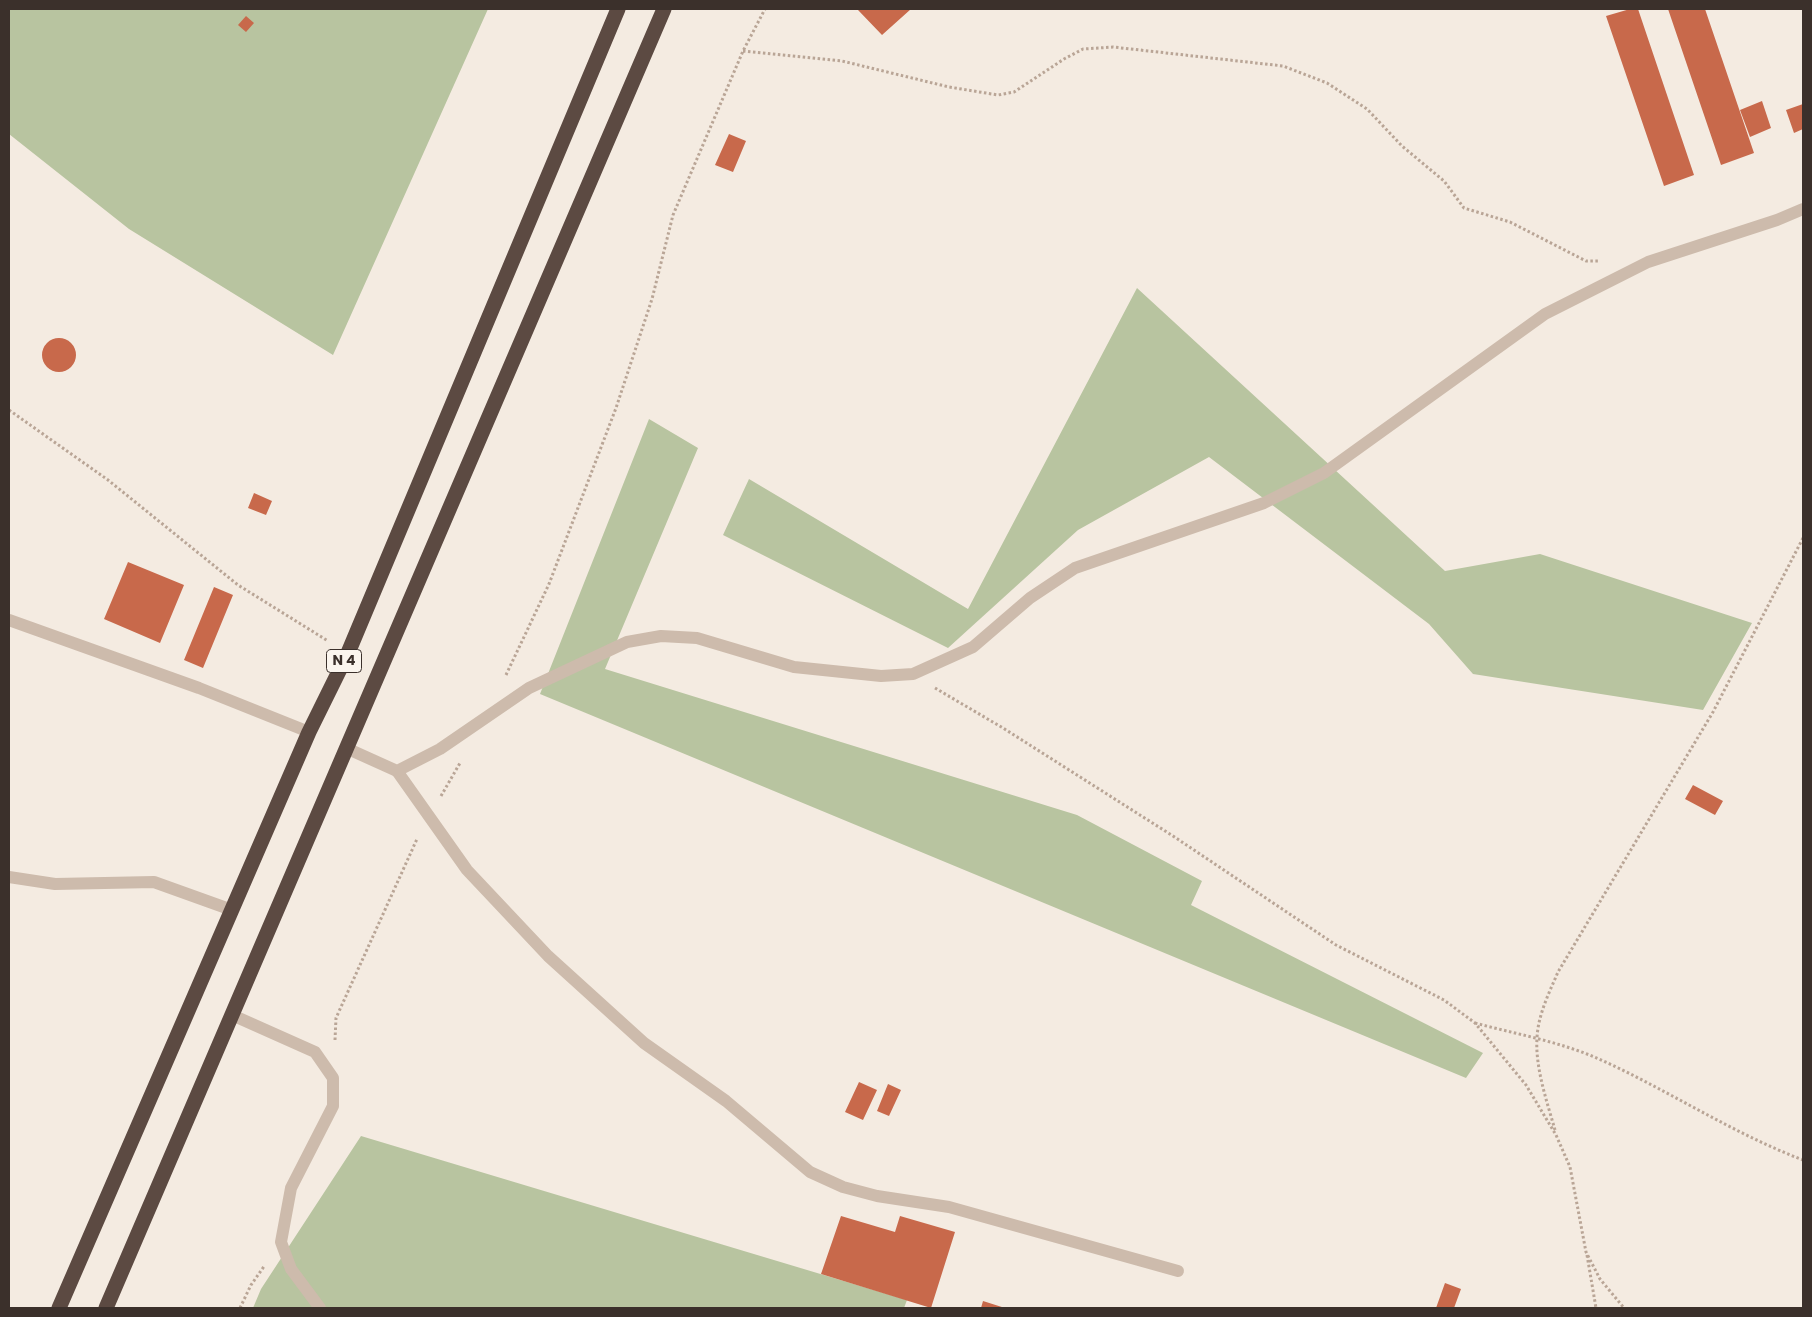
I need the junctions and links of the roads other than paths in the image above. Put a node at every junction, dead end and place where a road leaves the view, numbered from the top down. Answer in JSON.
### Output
{"nodes":[{"id":1,"x":618,"y":9,"type":"edge"},
{"id":2,"x":664,"y":9,"type":"edge"},
{"id":3,"x":1803,"y":209,"type":"edge"},
{"id":4,"x":9,"y":620,"type":"edge"},
{"id":5,"x":309,"y":732,"type":"junction"},
{"id":6,"x":346,"y":748,"type":"junction"},
{"id":7,"x":397,"y":771,"type":"junction"},
{"id":8,"x":9,"y":877,"type":"edge"},
{"id":9,"x":232,"y":910,"type":"junction"},
{"id":10,"x":232,"y":1015,"type":"junction"},
{"id":11,"x":1178,"y":1271,"type":"dead end"},
{"id":12,"x":59,"y":1308,"type":"edge"},
{"id":13,"x":106,"y":1308,"type":"edge"},
{"id":14,"x":320,"y":1308,"type":"edge"}],
"edges":[{"from":1,"to":5,"type":"highway","number":"N 4"},
{"from":2,"to":6,"type":"highway","number":"N 4"},
{"from":3,"to":7,"type":"street"},
{"from":4,"to":5,"type":"street"},
{"from":5,"to":9,"type":"highway","number":"N 4"},
{"from":6,"to":7,"type":"street"},
{"from":6,"to":10,"type":"highway","number":"N 4"},
{"from":7,"to":11,"type":"street"},
{"from":8,"to":9,"type":"street"},
{"from":9,"to":12,"type":"highway","number":"N 4"},
{"from":10,"to":13,"type":"highway","number":"N 4"},
{"from":10,"to":14,"type":"street"}]}
